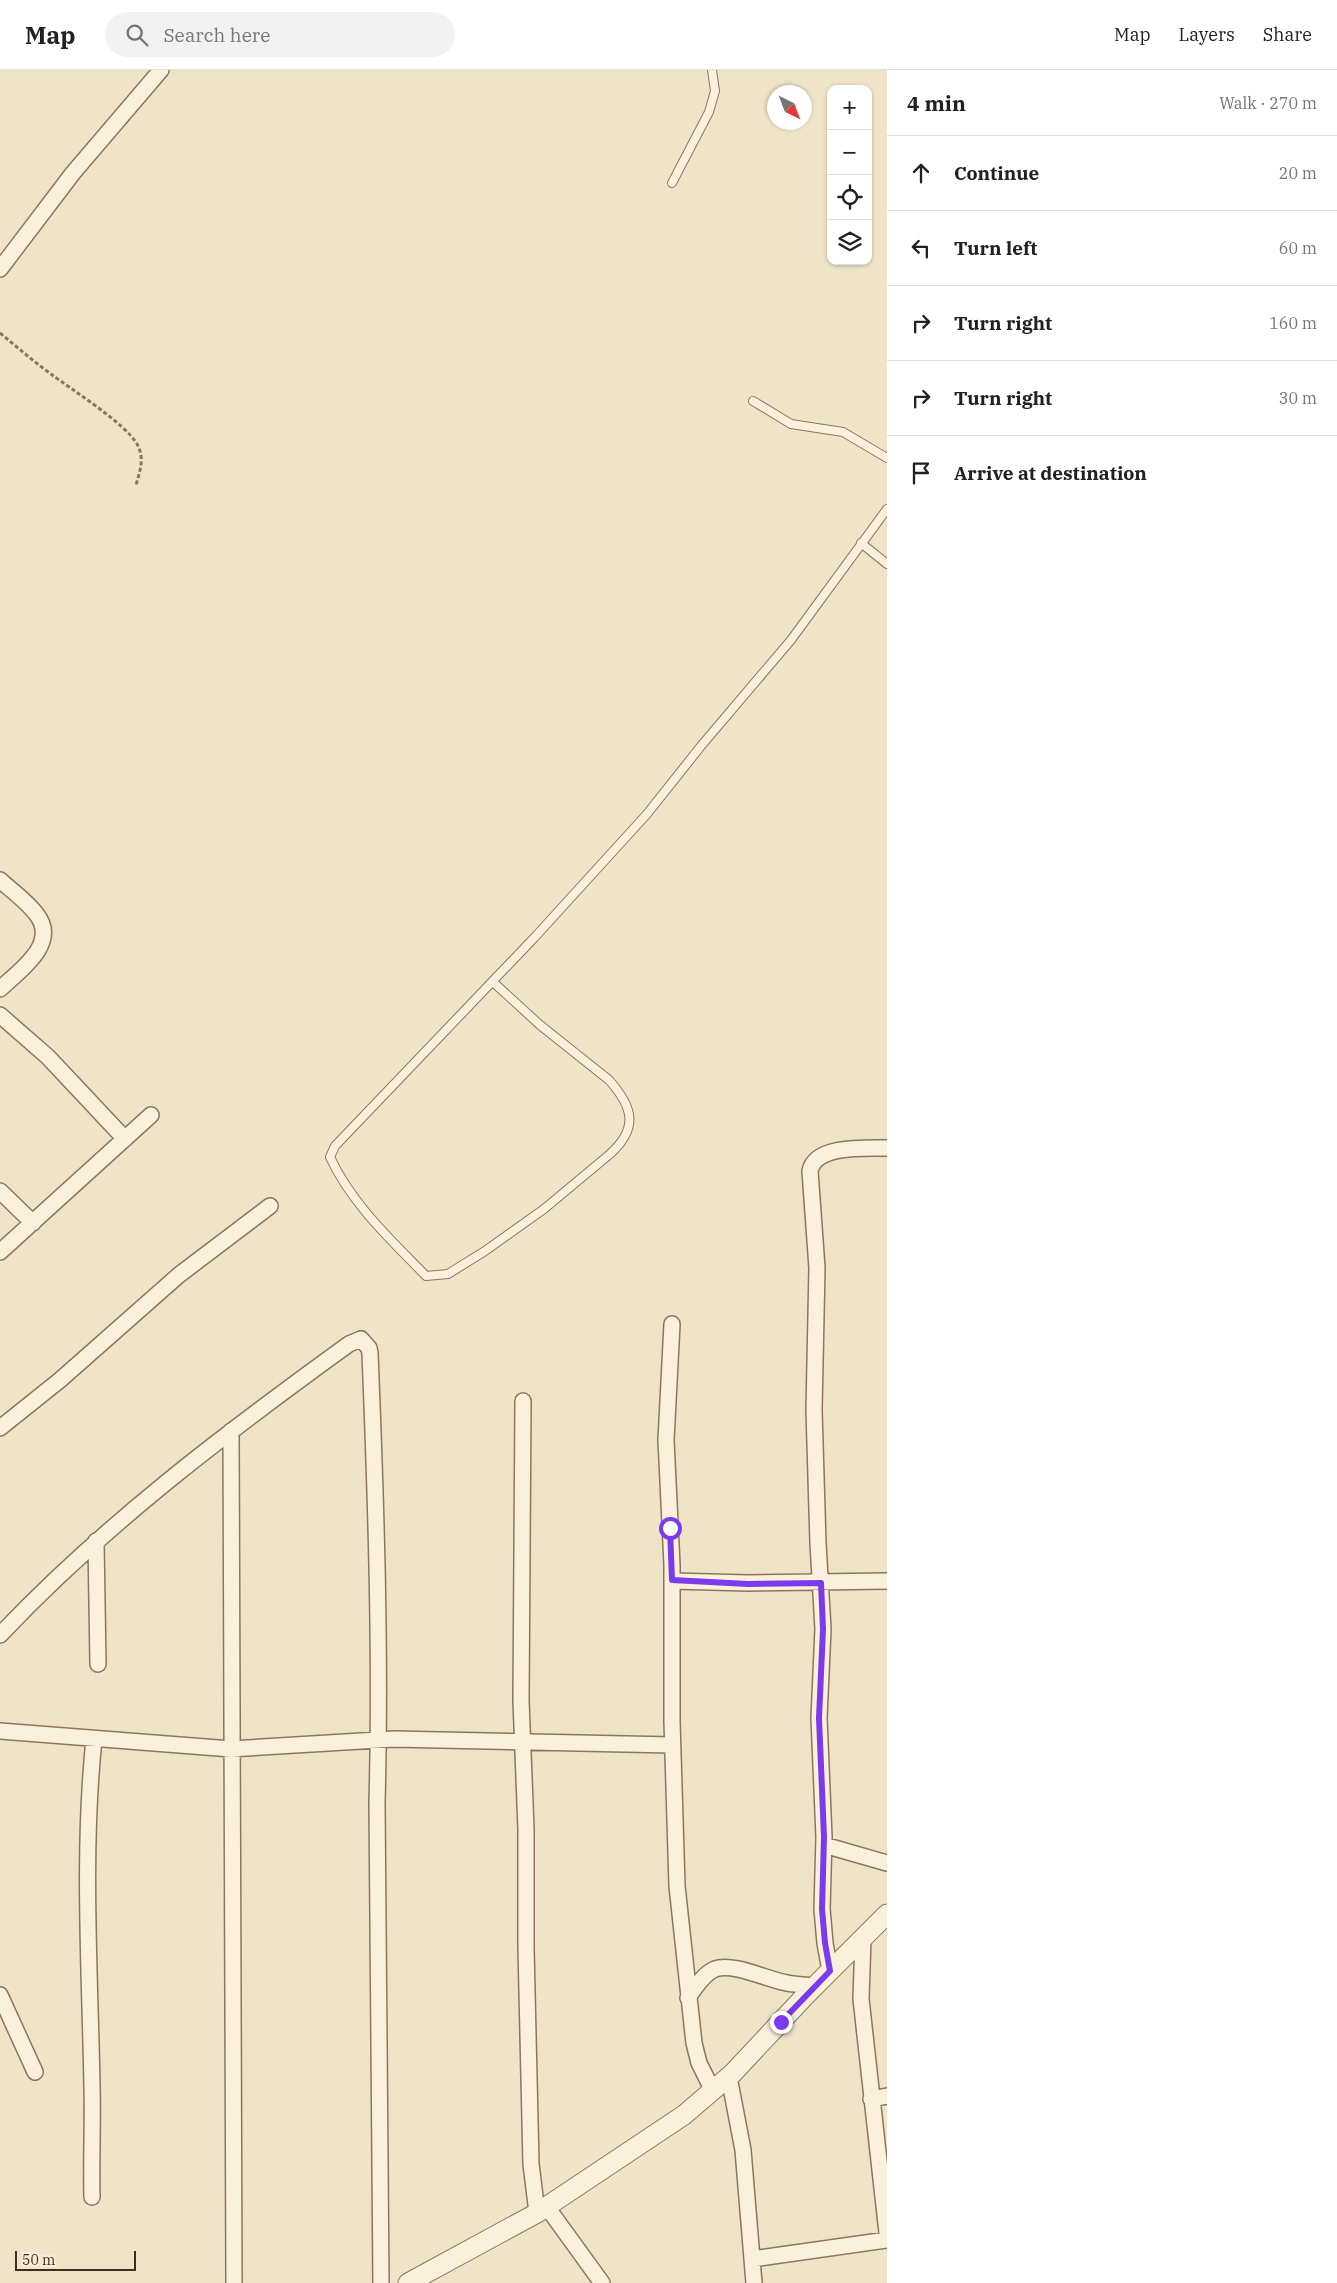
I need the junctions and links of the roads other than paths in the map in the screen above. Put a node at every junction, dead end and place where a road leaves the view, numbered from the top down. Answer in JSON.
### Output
{"nodes":[{"id":1,"x":161,"y":70,"type":"edge"},
{"id":2,"x":712,"y":70,"type":"edge"},
{"id":3,"x":672,"y":183,"type":"dead end"},
{"id":4,"x":0,"y":269,"type":"edge"},
{"id":5,"x":752,"y":401,"type":"dead end"},
{"id":6,"x":887,"y":458,"type":"edge"},
{"id":7,"x":887,"y":509,"type":"edge"},
{"id":8,"x":861,"y":543,"type":"junction"},
{"id":9,"x":887,"y":564,"type":"edge"},
{"id":10,"x":0,"y":880,"type":"edge"},
{"id":11,"x":492,"y":982,"type":"junction"},
{"id":12,"x":0,"y":989,"type":"edge"},
{"id":13,"x":0,"y":1015,"type":"edge"},
{"id":14,"x":151,"y":1115,"type":"dead end"},
{"id":15,"x":125,"y":1139,"type":"junction"},
{"id":16,"x":887,"y":1148,"type":"edge"},
{"id":17,"x":0,"y":1191,"type":"edge"},
{"id":18,"x":270,"y":1206,"type":"dead end"},
{"id":19,"x":33,"y":1223,"type":"junction"},
{"id":20,"x":0,"y":1252,"type":"edge"},
{"id":21,"x":672,"y":1324,"type":"dead end"},
{"id":22,"x":523,"y":1401,"type":"dead end"},
{"id":23,"x":0,"y":1428,"type":"edge"},
{"id":24,"x":231,"y":1431,"type":"junction"},
{"id":25,"x":96,"y":1541,"type":"junction"},
{"id":26,"x":672,"y":1580,"type":"junction"},
{"id":27,"x":887,"y":1581,"type":"edge"},
{"id":28,"x":821,"y":1583,"type":"junction"},
{"id":29,"x":0,"y":1634,"type":"edge"},
{"id":30,"x":98,"y":1664,"type":"dead end"},
{"id":31,"x":0,"y":1731,"type":"edge"},
{"id":32,"x":94,"y":1739,"type":"junction"},
{"id":33,"x":378,"y":1741,"type":"junction"},
{"id":34,"x":522,"y":1742,"type":"junction"},
{"id":35,"x":672,"y":1745,"type":"junction"},
{"id":36,"x":231,"y":1749,"type":"junction"},
{"id":37,"x":824,"y":1845,"type":"junction"},
{"id":38,"x":887,"y":1863,"type":"edge"},
{"id":39,"x":887,"y":1914,"type":"edge"},
{"id":40,"x":863,"y":1938,"type":"junction"},
{"id":41,"x":830,"y":1971,"type":"junction"},
{"id":42,"x":815,"y":1986,"type":"junction"},
{"id":43,"x":0,"y":1995,"type":"edge"},
{"id":44,"x":688,"y":1998,"type":"junction"},
{"id":45,"x":35,"y":2072,"type":"dead end"},
{"id":46,"x":729,"y":2077,"type":"junction"},
{"id":47,"x":713,"y":2091,"type":"junction"},
{"id":48,"x":887,"y":2096,"type":"edge"},
{"id":49,"x":871,"y":2099,"type":"junction"},
{"id":50,"x":92,"y":2197,"type":"dead end"},
{"id":51,"x":542,"y":2210,"type":"junction"},
{"id":52,"x":887,"y":2233,"type":"edge"},
{"id":53,"x":887,"y":2240,"type":"edge"},
{"id":54,"x":752,"y":2259,"type":"junction"},
{"id":55,"x":234,"y":2283,"type":"edge"},
{"id":56,"x":381,"y":2283,"type":"edge"},
{"id":57,"x":408,"y":2283,"type":"edge"},
{"id":58,"x":602,"y":2283,"type":"edge"},
{"id":59,"x":754,"y":2283,"type":"edge"}],
"edges":[{"from":1,"to":4,"type":"street"},
{"from":2,"to":3,"type":"lane"},
{"from":5,"to":6,"type":"lane"},
{"from":7,"to":8,"type":"lane"},
{"from":8,"to":9,"type":"lane"},
{"from":8,"to":11,"type":"lane"},
{"from":10,"to":12,"type":"street"},
{"from":11,"to":11,"type":"lane"},
{"from":13,"to":15,"type":"street"},
{"from":14,"to":15,"type":"street"},
{"from":15,"to":19,"type":"street"},
{"from":16,"to":28,"type":"street"},
{"from":17,"to":19,"type":"street"},
{"from":18,"to":23,"type":"street"},
{"from":19,"to":20,"type":"street"},
{"from":21,"to":26,"type":"street"},
{"from":22,"to":34,"type":"street"},
{"from":24,"to":25,"type":"street"},
{"from":24,"to":33,"type":"street"},
{"from":24,"to":36,"type":"street"},
{"from":25,"to":29,"type":"street"},
{"from":25,"to":30,"type":"street"},
{"from":26,"to":28,"type":"street"},
{"from":26,"to":35,"type":"street"},
{"from":27,"to":28,"type":"street"},
{"from":28,"to":37,"type":"street"},
{"from":31,"to":32,"type":"street"},
{"from":32,"to":36,"type":"street"},
{"from":32,"to":50,"type":"street"},
{"from":33,"to":34,"type":"street"},
{"from":33,"to":36,"type":"street"},
{"from":33,"to":56,"type":"street"},
{"from":34,"to":35,"type":"street"},
{"from":34,"to":51,"type":"street"},
{"from":35,"to":44,"type":"street"},
{"from":36,"to":55,"type":"street"},
{"from":37,"to":38,"type":"street"},
{"from":37,"to":41,"type":"street"},
{"from":39,"to":40,"type":"street"},
{"from":40,"to":41,"type":"street"},
{"from":40,"to":49,"type":"street"},
{"from":41,"to":42,"type":"street"},
{"from":42,"to":44,"type":"street"},
{"from":42,"to":46,"type":"street"},
{"from":43,"to":45,"type":"street"},
{"from":44,"to":47,"type":"street"},
{"from":46,"to":47,"type":"street"},
{"from":46,"to":54,"type":"street"},
{"from":47,"to":51,"type":"street"},
{"from":48,"to":49,"type":"street"},
{"from":49,"to":52,"type":"street"},
{"from":51,"to":57,"type":"street"},
{"from":51,"to":58,"type":"street"},
{"from":53,"to":54,"type":"street"},
{"from":54,"to":59,"type":"street"}]}
